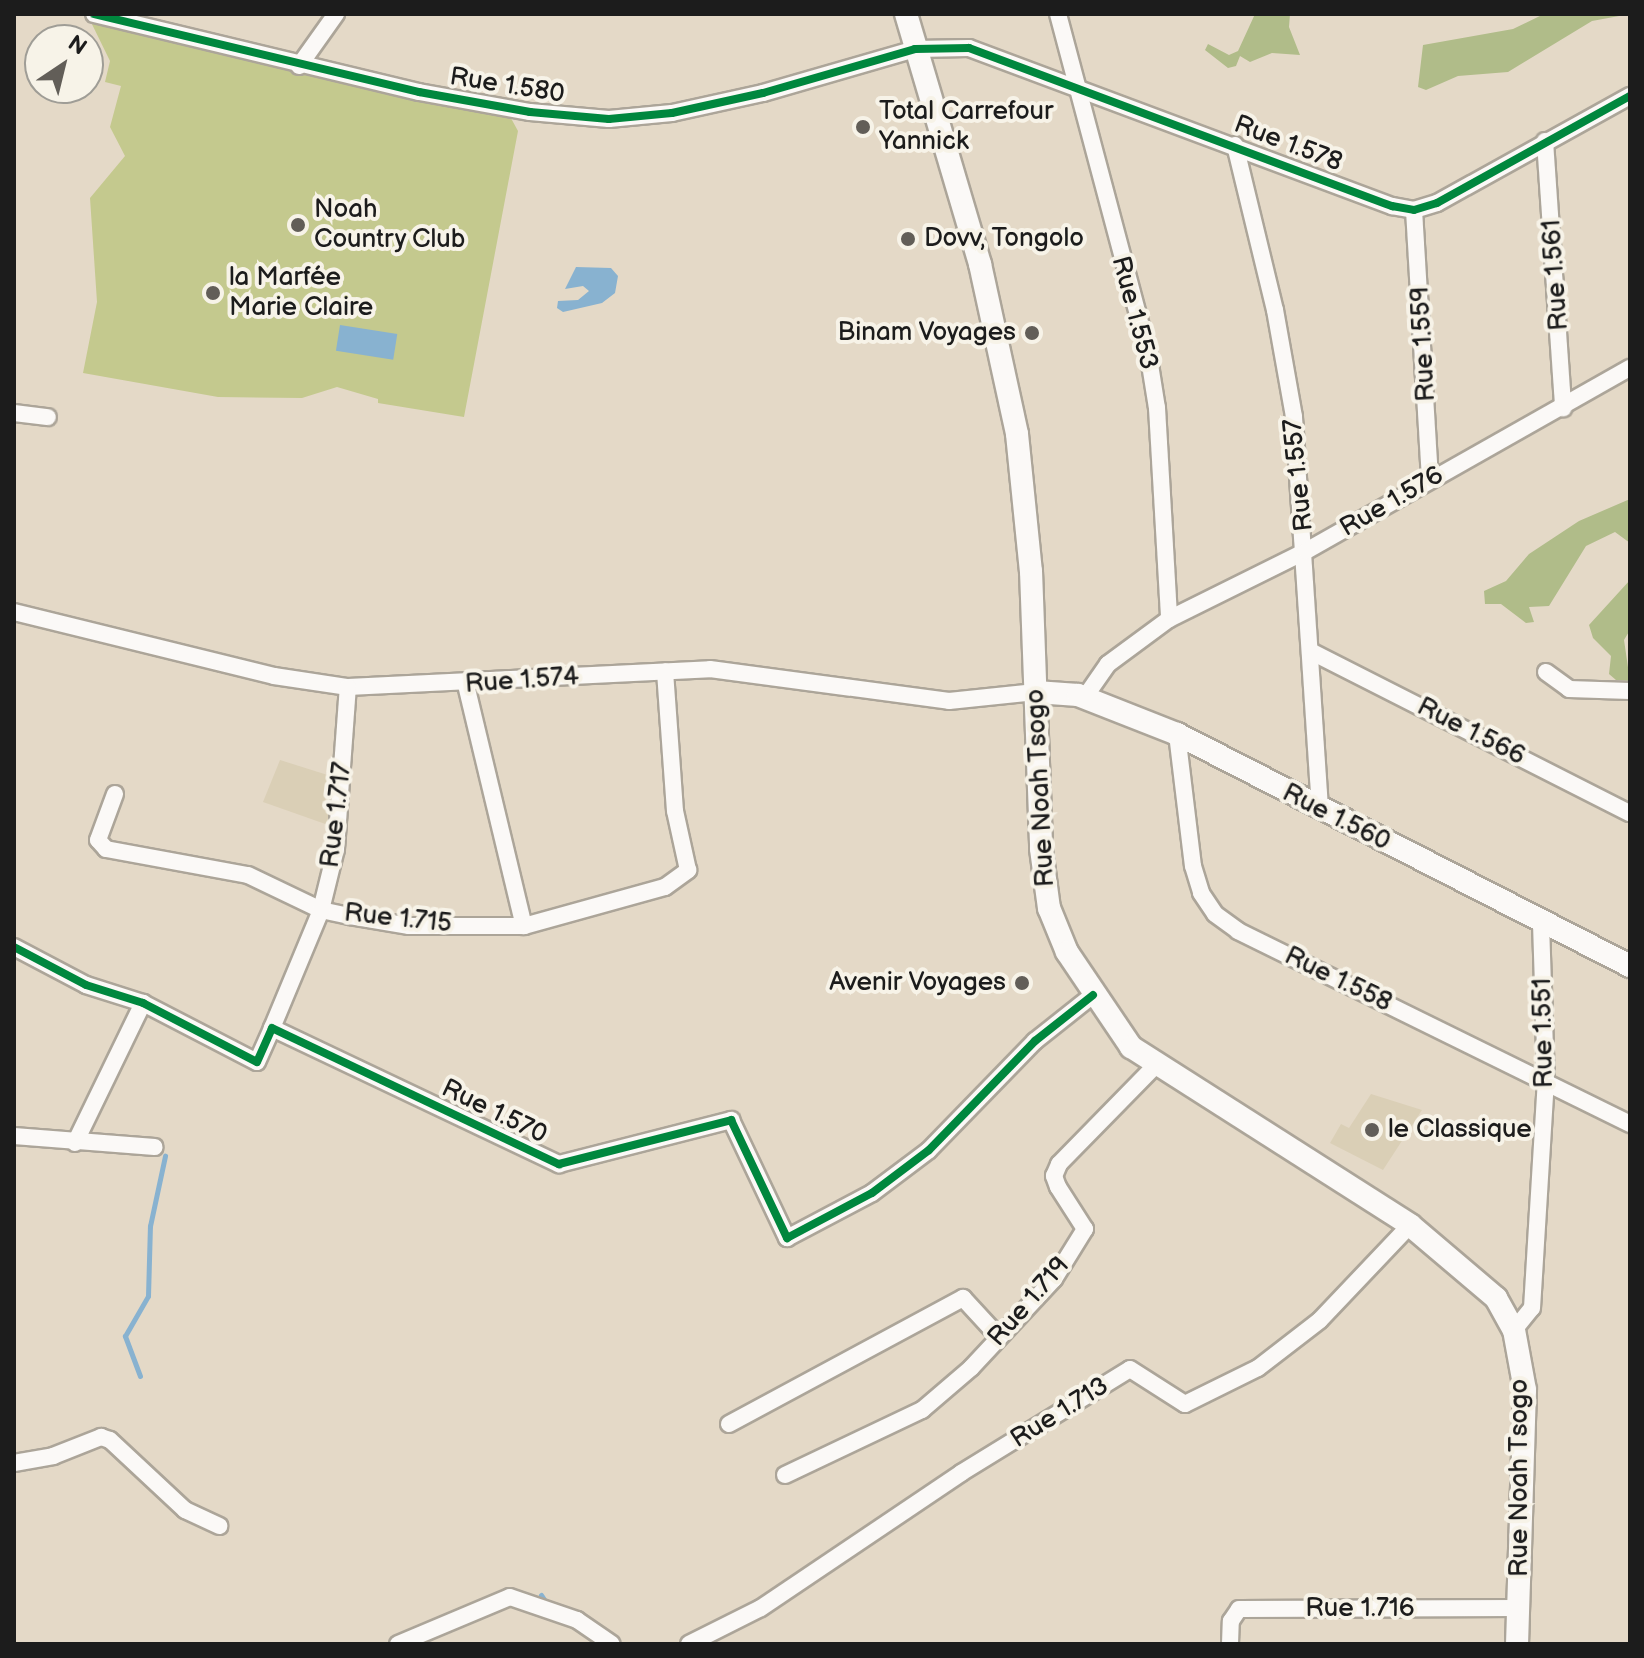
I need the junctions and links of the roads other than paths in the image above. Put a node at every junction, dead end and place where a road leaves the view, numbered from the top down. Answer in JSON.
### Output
{"nodes":[{"id":1,"x":94,"y":14,"type":"edge"},
{"id":2,"x":336,"y":14,"type":"edge"},
{"id":3,"x":906,"y":14,"type":"edge"},
{"id":4,"x":1058,"y":14,"type":"edge"},
{"id":5,"x":915,"y":49,"type":"junction"},
{"id":6,"x":299,"y":66,"type":"junction"},
{"id":7,"x":1074,"y":85,"type":"junction"},
{"id":8,"x":1630,"y":96,"type":"edge"},
{"id":9,"x":1545,"y":141,"type":"junction"},
{"id":10,"x":1235,"y":145,"type":"junction"},
{"id":11,"x":1414,"y":210,"type":"junction"},
{"id":12,"x":1630,"y":368,"type":"edge"},
{"id":13,"x":1563,"y":408,"type":"junction"},
{"id":14,"x":14,"y":413,"type":"edge"},
{"id":15,"x":48,"y":417,"type":"dead end"},
{"id":16,"x":1430,"y":479,"type":"junction"},
{"id":17,"x":1306,"y":551,"type":"junction"},
{"id":18,"x":14,"y":612,"type":"edge"},
{"id":19,"x":1169,"y":619,"type":"junction"},
{"id":20,"x":1312,"y":652,"type":"junction"},
{"id":21,"x":665,"y":671,"type":"junction"},
{"id":22,"x":1546,"y":672,"type":"dead end"},
{"id":23,"x":466,"y":685,"type":"junction"},
{"id":24,"x":348,"y":687,"type":"junction"},
{"id":25,"x":1630,"y":691,"type":"edge"},
{"id":26,"x":1036,"y":692,"type":"junction"},
{"id":27,"x":1085,"y":697,"type":"junction"},
{"id":28,"x":1177,"y":734,"type":"junction"},
{"id":29,"x":115,"y":794,"type":"dead end"},
{"id":30,"x":1320,"y":810,"type":"junction"},
{"id":31,"x":1630,"y":813,"type":"edge"},
{"id":32,"x":321,"y":910,"type":"junction"},
{"id":33,"x":1541,"y":921,"type":"junction"},
{"id":34,"x":524,"y":926,"type":"junction"},
{"id":35,"x":14,"y":947,"type":"edge"},
{"id":36,"x":1630,"y":966,"type":"edge"},
{"id":37,"x":1093,"y":995,"type":"junction"},
{"id":38,"x":143,"y":1003,"type":"junction"},
{"id":39,"x":272,"y":1028,"type":"junction"},
{"id":40,"x":1155,"y":1066,"type":"junction"},
{"id":41,"x":1546,"y":1082,"type":"junction"},
{"id":42,"x":1630,"y":1124,"type":"edge"},
{"id":43,"x":14,"y":1136,"type":"edge"},
{"id":44,"x":75,"y":1143,"type":"junction"},
{"id":45,"x":155,"y":1147,"type":"dead end"},
{"id":46,"x":1410,"y":1225,"type":"junction"},
{"id":47,"x":1514,"y":1330,"type":"junction"},
{"id":48,"x":999,"y":1337,"type":"junction"},
{"id":49,"x":729,"y":1424,"type":"dead end"},
{"id":50,"x":14,"y":1463,"type":"edge"},
{"id":51,"x":785,"y":1475,"type":"dead end"},
{"id":52,"x":220,"y":1526,"type":"dead end"},
{"id":53,"x":1518,"y":1608,"type":"junction"},
{"id":54,"x":398,"y":1644,"type":"edge"},
{"id":55,"x":612,"y":1644,"type":"edge"},
{"id":56,"x":689,"y":1644,"type":"edge"},
{"id":57,"x":1230,"y":1644,"type":"edge"},
{"id":58,"x":1517,"y":1644,"type":"edge"}],
"edges":[{"from":1,"to":6,"type":"street","name":"Rue 1.580"},
{"from":2,"to":6,"type":"street"},
{"from":3,"to":5,"type":"main road","name":"Rue Noah Tsogo"},
{"from":4,"to":7,"type":"street","name":"Rue 1.553"},
{"from":5,"to":6,"type":"street","name":"Rue 1.580"},
{"from":5,"to":7,"type":"street","name":"Rue 1.578"},
{"from":5,"to":26,"type":"main road","name":"Rue Noah Tsogo"},
{"from":7,"to":10,"type":"street","name":"Rue 1.578"},
{"from":7,"to":19,"type":"street","name":"Rue 1.553"},
{"from":8,"to":9,"type":"street"},
{"from":9,"to":11,"type":"street"},
{"from":9,"to":13,"type":"street","name":"Rue 1.561"},
{"from":10,"to":11,"type":"street","name":"Rue 1.578"},
{"from":10,"to":17,"type":"street","name":"Rue 1.557"},
{"from":11,"to":16,"type":"street","name":"Rue 1.559"},
{"from":12,"to":13,"type":"street","name":"Rue 1.576"},
{"from":13,"to":16,"type":"street","name":"Rue 1.576"},
{"from":14,"to":15,"type":"street"},
{"from":16,"to":17,"type":"street","name":"Rue 1.576"},
{"from":17,"to":19,"type":"street","name":"Rue 1.576"},
{"from":17,"to":20,"type":"street","name":"Rue 1.557"},
{"from":18,"to":24,"type":"street","name":"Rue 1.574"},
{"from":19,"to":27,"type":"street","name":"Rue 1.576"},
{"from":20,"to":30,"type":"street","name":"Rue 1.557"},
{"from":20,"to":31,"type":"street","name":"Rue 1.566"},
{"from":21,"to":23,"type":"street","name":"Rue 1.574"},
{"from":21,"to":26,"type":"street","name":"Rue 1.574"},
{"from":21,"to":34,"type":"street","name":"Rue 1.715"},
{"from":22,"to":25,"type":"street"},
{"from":23,"to":24,"type":"street","name":"Rue 1.574"},
{"from":23,"to":34,"type":"street"},
{"from":24,"to":32,"type":"street","name":"Rue 1.717"},
{"from":26,"to":27,"type":"main road","name":"Rue 1.560"},
{"from":26,"to":37,"type":"main road","name":"Rue Noah Tsogo"},
{"from":27,"to":28,"type":"main road","name":"Rue 1.560"},
{"from":28,"to":30,"type":"main road","name":"Rue 1.560"},
{"from":28,"to":41,"type":"street","name":"Rue 1.558"},
{"from":29,"to":32,"type":"street","name":"Rue 1.715"},
{"from":30,"to":33,"type":"main road","name":"Rue 1.560"},
{"from":32,"to":34,"type":"street","name":"Rue 1.715"},
{"from":32,"to":39,"type":"street","name":"Rue 1.717"},
{"from":33,"to":36,"type":"main road","name":"Rue 1.560"},
{"from":33,"to":41,"type":"street","name":"Rue 1.551"},
{"from":35,"to":38,"type":"street"},
{"from":37,"to":39,"type":"street","name":"Rue 1.570"},
{"from":37,"to":40,"type":"main road","name":"Rue Noah Tsogo"},
{"from":38,"to":39,"type":"street"},
{"from":38,"to":44,"type":"street"},
{"from":40,"to":46,"type":"main road","name":"Rue Noah Tsogo"},
{"from":40,"to":48,"type":"street","name":"Rue 1.719"},
{"from":41,"to":42,"type":"street","name":"Rue 1.558"},
{"from":41,"to":47,"type":"street","name":"Rue 1.551"},
{"from":43,"to":44,"type":"street"},
{"from":44,"to":45,"type":"street"},
{"from":46,"to":47,"type":"main road","name":"Rue Noah Tsogo"},
{"from":46,"to":56,"type":"street","name":"Rue 1.713"},
{"from":47,"to":53,"type":"main road","name":"Rue Noah Tsogo"},
{"from":48,"to":49,"type":"street"},
{"from":48,"to":51,"type":"street","name":"Rue 1.719"},
{"from":50,"to":52,"type":"street"},
{"from":53,"to":57,"type":"street","name":"Rue 1.716"},
{"from":53,"to":58,"type":"main road","name":"Rue Noah Tsogo"},
{"from":54,"to":55,"type":"street"}]}
